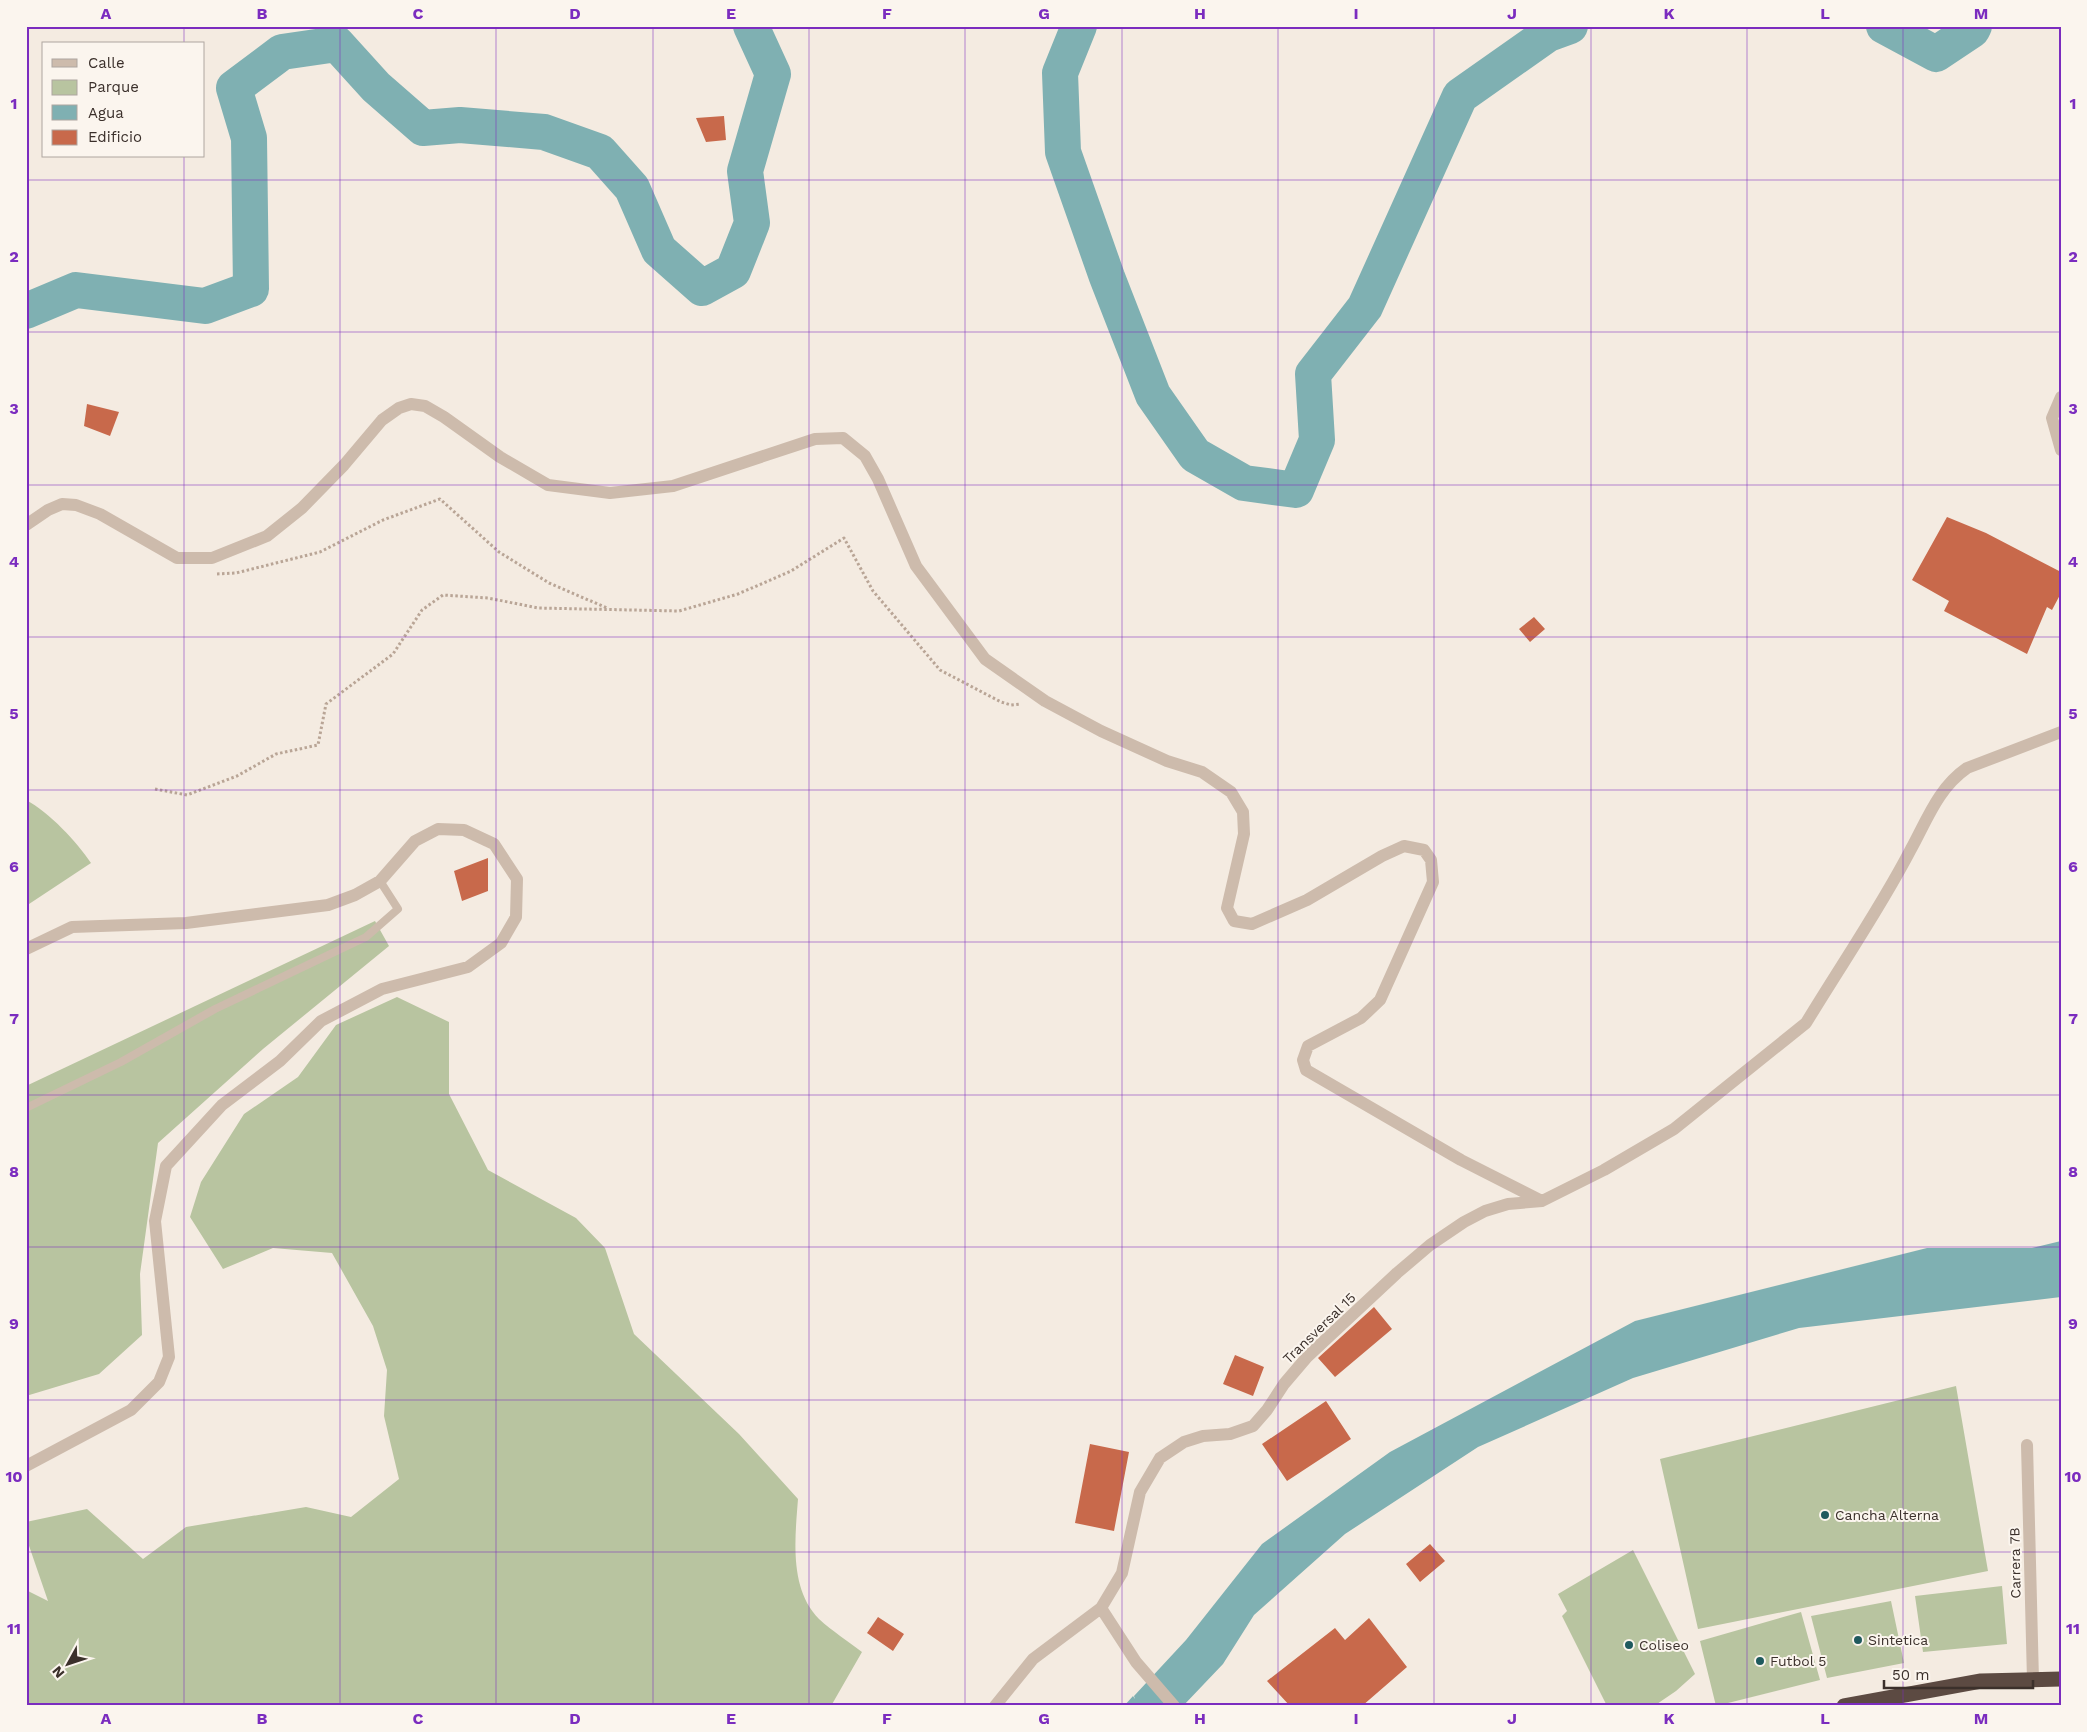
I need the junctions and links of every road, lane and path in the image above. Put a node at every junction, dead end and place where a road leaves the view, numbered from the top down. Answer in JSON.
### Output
{"nodes":[{"id":1,"x":2061,"y":397,"type":"edge"},
{"id":2,"x":2061,"y":450,"type":"edge"},
{"id":3,"x":26,"y":525,"type":"edge"},
{"id":4,"x":209,"y":574,"type":"dead end"},
{"id":5,"x":610,"y":610,"type":"junction"},
{"id":6,"x":1045,"y":700,"type":"junction"},
{"id":7,"x":2061,"y":732,"type":"edge"},
{"id":8,"x":155,"y":790,"type":"dead end"},
{"id":9,"x":380,"y":881,"type":"junction"},
{"id":10,"x":26,"y":948,"type":"edge"},
{"id":11,"x":26,"y":1108,"type":"edge"},
{"id":12,"x":1542,"y":1201,"type":"junction"},
{"id":13,"x":2027,"y":1445,"type":"dead end"},
{"id":14,"x":26,"y":1466,"type":"edge"},
{"id":15,"x":1100,"y":1608,"type":"junction"},
{"id":16,"x":2061,"y":1679,"type":"edge"},
{"id":17,"x":2033,"y":1680,"type":"junction"},
{"id":18,"x":1887,"y":1702,"type":"edge"},
{"id":19,"x":995,"y":1706,"type":"edge"},
{"id":20,"x":1174,"y":1706,"type":"edge"},
{"id":21,"x":1844,"y":1706,"type":"edge"}],
"edges":[{"from":1,"to":2,"type":"street"},
{"from":3,"to":6,"type":"street"},
{"from":4,"to":5,"type":"path"},
{"from":5,"to":6,"type":"path"},
{"from":5,"to":8,"type":"path"},
{"from":6,"to":12,"type":"street"},
{"from":7,"to":12,"type":"street"},
{"from":9,"to":10,"type":"street"},
{"from":9,"to":11,"type":"lane"},
{"from":9,"to":14,"type":"street"},
{"from":12,"to":15,"type":"street","name":"Transversal 15"},
{"from":13,"to":17,"type":"street","name":"Carrera 7B"},
{"from":15,"to":19,"type":"street"},
{"from":15,"to":20,"type":"street"},
{"from":16,"to":17,"type":"highway"},
{"from":17,"to":18,"type":"highway"},
{"from":18,"to":21,"type":"highway"}]}
